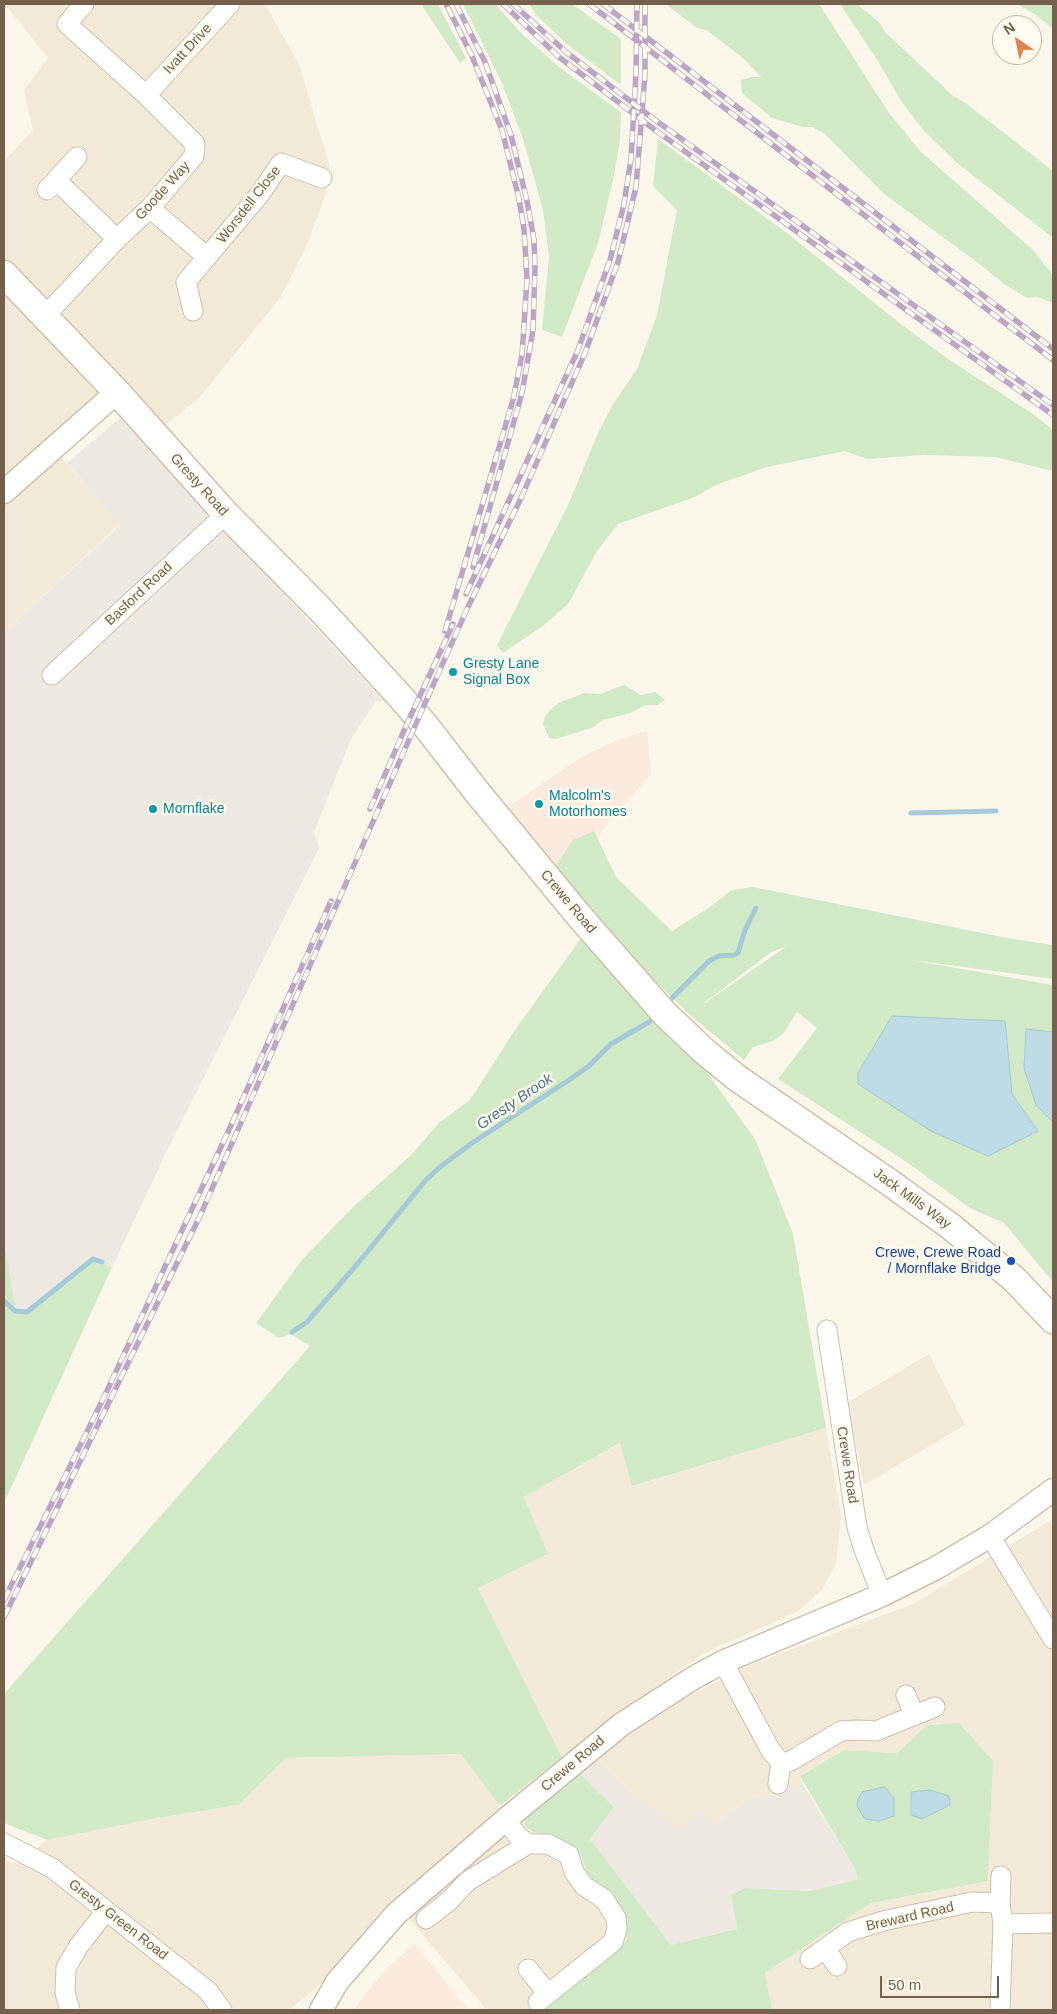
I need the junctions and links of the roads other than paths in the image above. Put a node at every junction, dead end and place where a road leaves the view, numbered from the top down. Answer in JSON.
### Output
{"nodes":[{"id":1,"x":84,"y":4,"type":"edge"},
{"id":2,"x":230,"y":4,"type":"edge"},
{"id":3,"x":146,"y":95,"type":"junction"},
{"id":4,"x":76,"y":157,"type":"dead end"},
{"id":5,"x":322,"y":178,"type":"dead end"},
{"id":6,"x":150,"y":208,"type":"junction"},
{"id":7,"x":117,"y":239,"type":"junction"},
{"id":8,"x":207,"y":257,"type":"junction"},
{"id":9,"x":4,"y":274,"type":"edge"},
{"id":10,"x":193,"y":311,"type":"dead end"},
{"id":11,"x":45,"y":316,"type":"junction"},
{"id":12,"x":117,"y":392,"type":"junction"},
{"id":13,"x":4,"y":492,"type":"edge"},
{"id":14,"x":226,"y":514,"type":"junction"},
{"id":15,"x":52,"y":675,"type":"dead end"},
{"id":16,"x":397,"y":693,"type":"joint"},
{"id":17,"x":757,"y":1093,"type":"joint"},
{"id":18,"x":1053,"y":1320,"type":"edge"},
{"id":19,"x":827,"y":1330,"type":"dead end"},
{"id":20,"x":1053,"y":1490,"type":"edge"},
{"id":21,"x":990,"y":1536,"type":"junction"},
{"id":22,"x":882,"y":1595,"type":"junction"},
{"id":23,"x":1053,"y":1639,"type":"edge"},
{"id":24,"x":723,"y":1662,"type":"junction"},
{"id":25,"x":906,"y":1695,"type":"dead end"},
{"id":26,"x":936,"y":1707,"type":"dead end"},
{"id":27,"x":914,"y":1715,"type":"junction"},
{"id":28,"x":781,"y":1762,"type":"junction"},
{"id":29,"x":778,"y":1784,"type":"dead end"},
{"id":30,"x":505,"y":1820,"type":"junction"},
{"id":31,"x":4,"y":1844,"type":"edge"},
{"id":32,"x":528,"y":1844,"type":"junction"},
{"id":33,"x":1001,"y":1876,"type":"dead end"},
{"id":34,"x":1000,"y":1903,"type":"junction"},
{"id":35,"x":106,"y":1911,"type":"junction"},
{"id":36,"x":426,"y":1919,"type":"dead end"},
{"id":37,"x":1053,"y":1923,"type":"edge"},
{"id":38,"x":1003,"y":1924,"type":"junction"},
{"id":39,"x":837,"y":1966,"type":"dead end"},
{"id":40,"x":528,"y":1969,"type":"dead end"},
{"id":41,"x":70,"y":2010,"type":"edge"},
{"id":42,"x":222,"y":2010,"type":"edge"},
{"id":43,"x":321,"y":2010,"type":"edge"},
{"id":44,"x":1000,"y":2010,"type":"edge"}],
"edges":[{"from":1,"to":3,"type":"street","name":"Goode Way"},
{"from":2,"to":3,"type":"street","name":"Ivatt Drive"},
{"from":3,"to":6,"type":"street","name":"Goode Way"},
{"from":4,"to":7,"type":"street"},
{"from":5,"to":8,"type":"street","name":"Worsdell Close"},
{"from":6,"to":7,"type":"street","name":"Goode Way"},
{"from":6,"to":8,"type":"street","name":"Worsdell Close"},
{"from":7,"to":11,"type":"street","name":"Goode Way"},
{"from":8,"to":10,"type":"street","name":"Worsdell Close"},
{"from":9,"to":11,"type":"main road","name":"Gresty Road"},
{"from":11,"to":12,"type":"main road","name":"Gresty Road"},
{"from":12,"to":13,"type":"street"},
{"from":12,"to":14,"type":"main road","name":"Gresty Road"},
{"from":14,"to":15,"type":"street","name":"Basford Road"},
{"from":14,"to":16,"type":"main road","name":"Gresty Road"},
{"from":16,"to":17,"type":"main road","name":"Crewe Road"},
{"from":17,"to":18,"type":"main road","name":"Jack Mills Way"},
{"from":19,"to":22,"type":"street","name":"Crewe Road"},
{"from":20,"to":21,"type":"street","name":"Crewe Road"},
{"from":21,"to":22,"type":"street","name":"Crewe Road"},
{"from":21,"to":23,"type":"street"},
{"from":22,"to":24,"type":"street","name":"Crewe Road"},
{"from":24,"to":28,"type":"street"},
{"from":24,"to":30,"type":"street","name":"Crewe Road"},
{"from":25,"to":27,"type":"street"},
{"from":26,"to":27,"type":"street"},
{"from":27,"to":28,"type":"street"},
{"from":28,"to":29,"type":"street"},
{"from":30,"to":32,"type":"street"},
{"from":30,"to":43,"type":"street","name":"Crewe Road"},
{"from":31,"to":35,"type":"street","name":"Gresty Green Road"},
{"from":32,"to":36,"type":"street"},
{"from":32,"to":40,"type":"street"},
{"from":33,"to":34,"type":"street"},
{"from":34,"to":38,"type":"street"},
{"from":34,"to":39,"type":"street","name":"Breward Road"},
{"from":35,"to":41,"type":"street"},
{"from":35,"to":42,"type":"street","name":"Gresty Green Road"},
{"from":37,"to":38,"type":"street"},
{"from":38,"to":44,"type":"street"}]}
